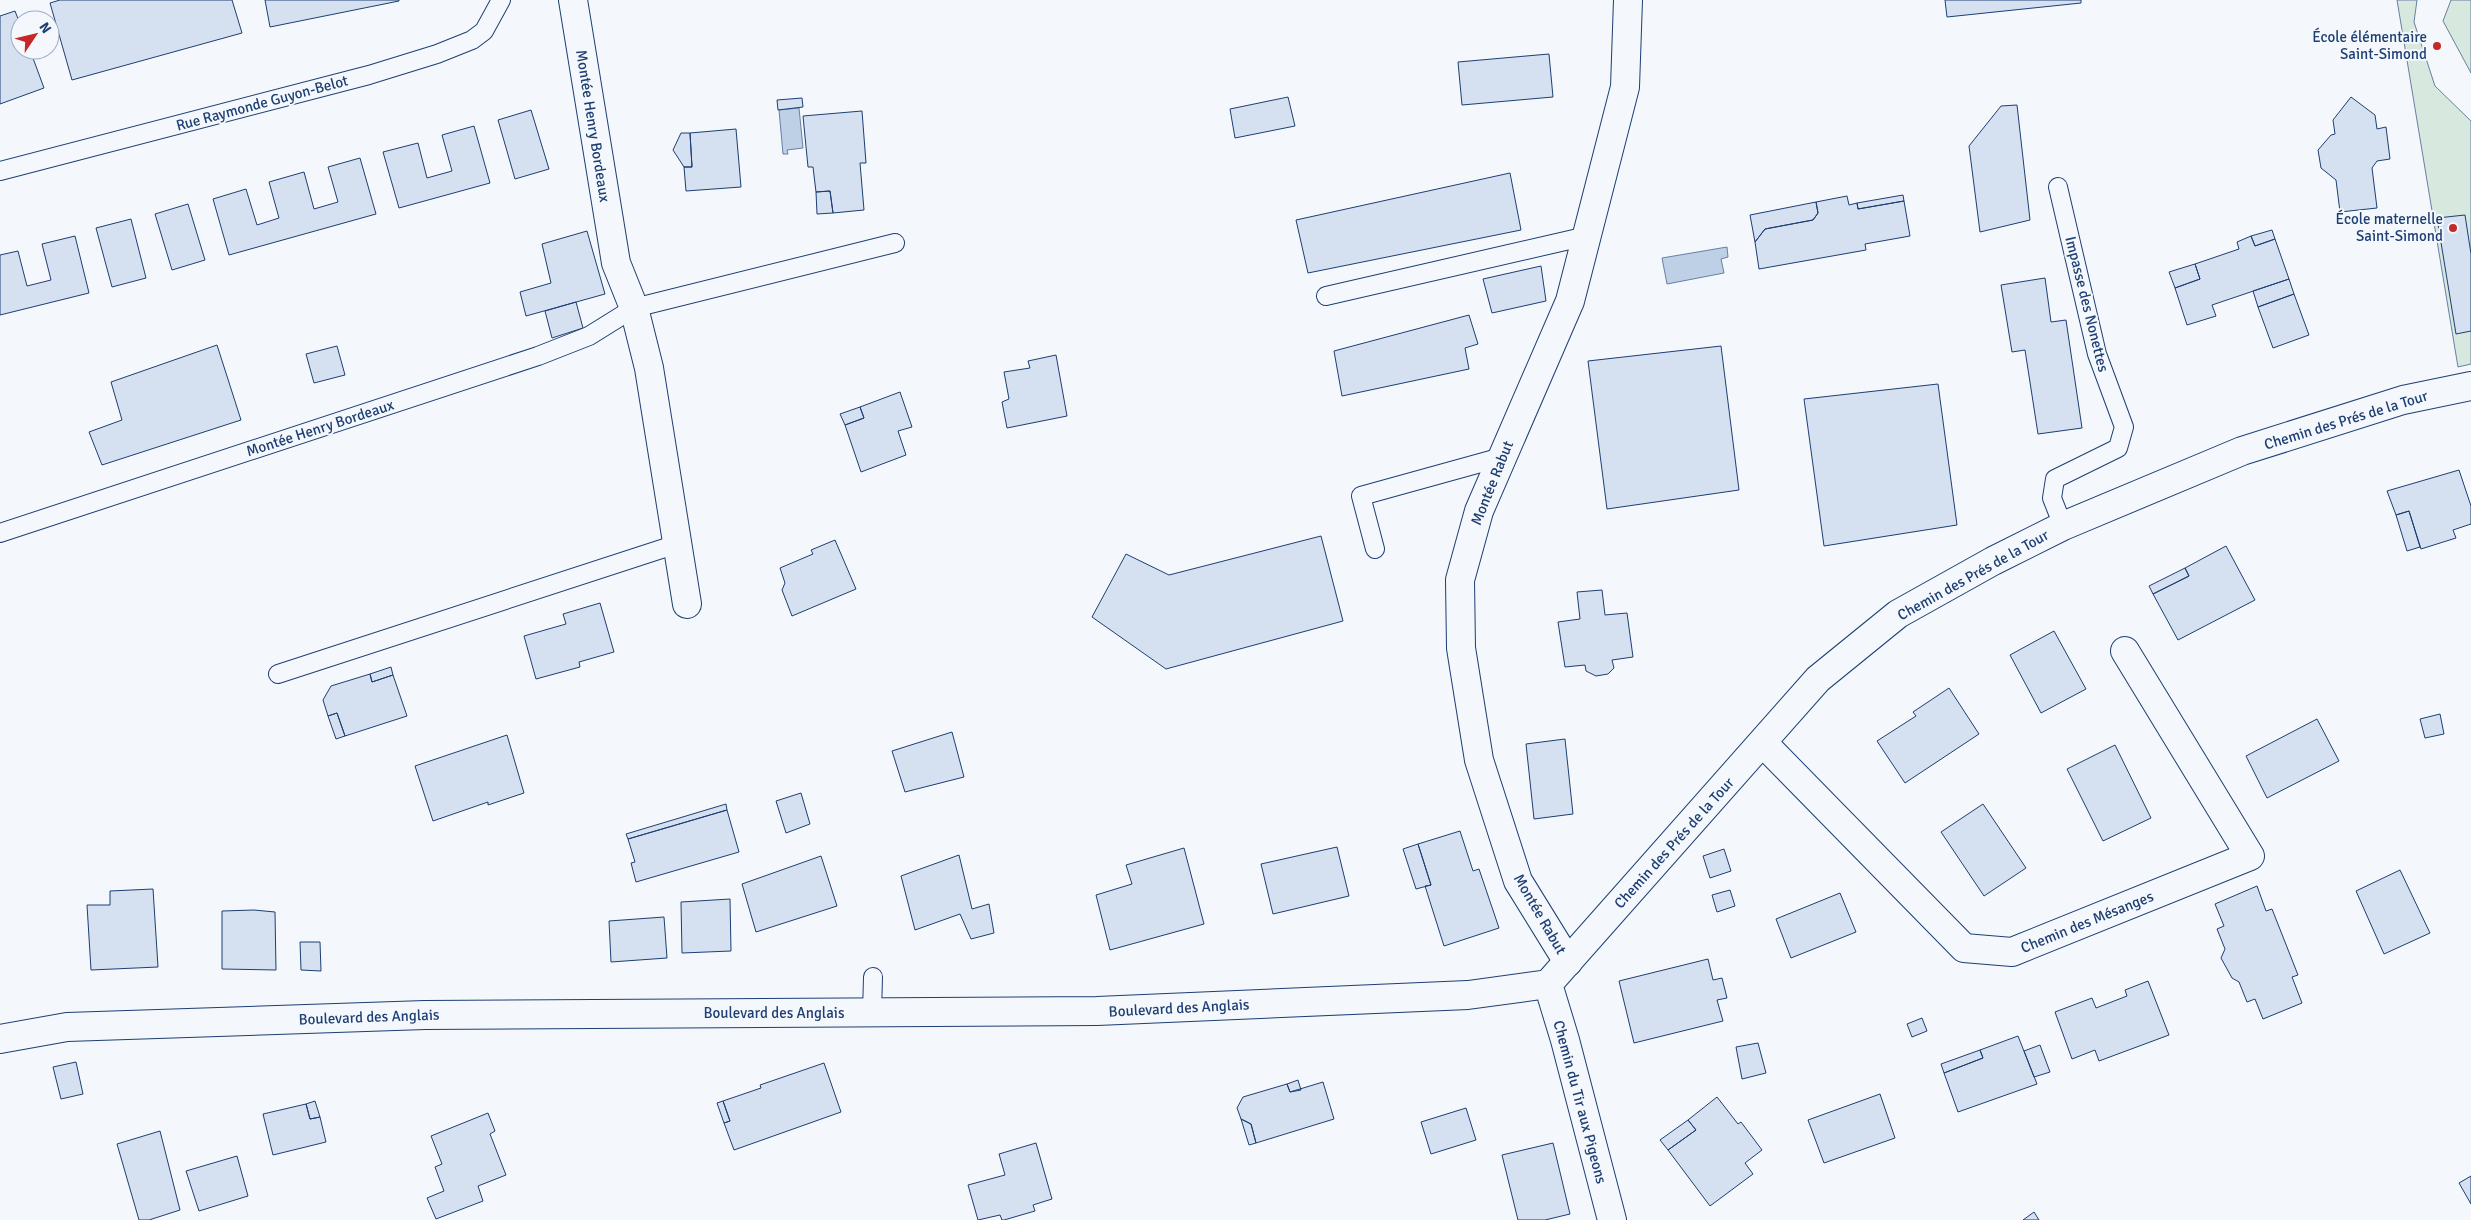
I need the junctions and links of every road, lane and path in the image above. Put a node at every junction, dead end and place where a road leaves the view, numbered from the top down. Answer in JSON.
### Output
{"nodes":[{"id":1,"x":501,"y":0,"type":"edge"},
{"id":2,"x":573,"y":0,"type":"edge"},
{"id":3,"x":1628,"y":0,"type":"edge"},
{"id":4,"x":0,"y":171,"type":"edge"},
{"id":5,"x":2058,"y":187,"type":"dead end"},
{"id":6,"x":1587,"y":236,"type":"junction"},
{"id":7,"x":895,"y":243,"type":"dead end"},
{"id":8,"x":1326,"y":296,"type":"dead end"},
{"id":9,"x":634,"y":308,"type":"junction"},
{"id":10,"x":2471,"y":386,"type":"edge"},
{"id":11,"x":1502,"y":458,"type":"junction"},
{"id":12,"x":2063,"y":526,"type":"junction"},
{"id":13,"x":0,"y":533,"type":"edge"},
{"id":14,"x":677,"y":544,"type":"junction"},
{"id":15,"x":1375,"y":549,"type":"dead end"},
{"id":16,"x":686,"y":604,"type":"dead end"},
{"id":17,"x":2125,"y":651,"type":"dead end"},
{"id":18,"x":278,"y":674,"type":"dead end"},
{"id":19,"x":1763,"y":742,"type":"junction"},
{"id":20,"x":1568,"y":962,"type":"junction"},
{"id":21,"x":872,"y":977,"type":"dead end"},
{"id":22,"x":1548,"y":984,"type":"junction"},
{"id":23,"x":872,"y":1012,"type":"junction"},
{"id":24,"x":0,"y":1039,"type":"edge"},
{"id":25,"x":1612,"y":1220,"type":"edge"}],
"edges":[{"from":1,"to":4,"type":"lane","name":"Rue Raymonde Guyon-Belot"},
{"from":2,"to":9,"type":"street","name":"Montée Henry Bordeaux"},
{"from":3,"to":6,"type":"street","name":"Montée Rabut"},
{"from":5,"to":12,"type":"lane","name":"Impasse des Nonettes"},
{"from":6,"to":8,"type":"lane"},
{"from":6,"to":11,"type":"street","name":"Montée Rabut"},
{"from":7,"to":9,"type":"lane"},
{"from":9,"to":13,"type":"lane","name":"Montée Henry Bordeaux"},
{"from":9,"to":14,"type":"street","name":"Montée Henry Bordeaux"},
{"from":10,"to":12,"type":"street","name":"Chemin des Prés de la Tour"},
{"from":11,"to":15,"type":"lane"},
{"from":11,"to":20,"type":"street","name":"Montée Rabut"},
{"from":12,"to":19,"type":"street","name":"Chemin des Prés de la Tour"},
{"from":14,"to":16,"type":"street","name":"Montée Henry Bordeaux"},
{"from":14,"to":18,"type":"lane"},
{"from":17,"to":19,"type":"street","name":"Chemin des Mésanges"},
{"from":19,"to":20,"type":"street","name":"Chemin des Prés de la Tour"},
{"from":20,"to":22,"type":"street","name":"Chemin des Prés de la Tour"},
{"from":21,"to":23,"type":"lane"},
{"from":22,"to":23,"type":"street","name":"Boulevard des Anglais"},
{"from":22,"to":25,"type":"street","name":"Chemin du Tir aux Pigeons"},
{"from":23,"to":24,"type":"street","name":"Boulevard des Anglais"}]}
